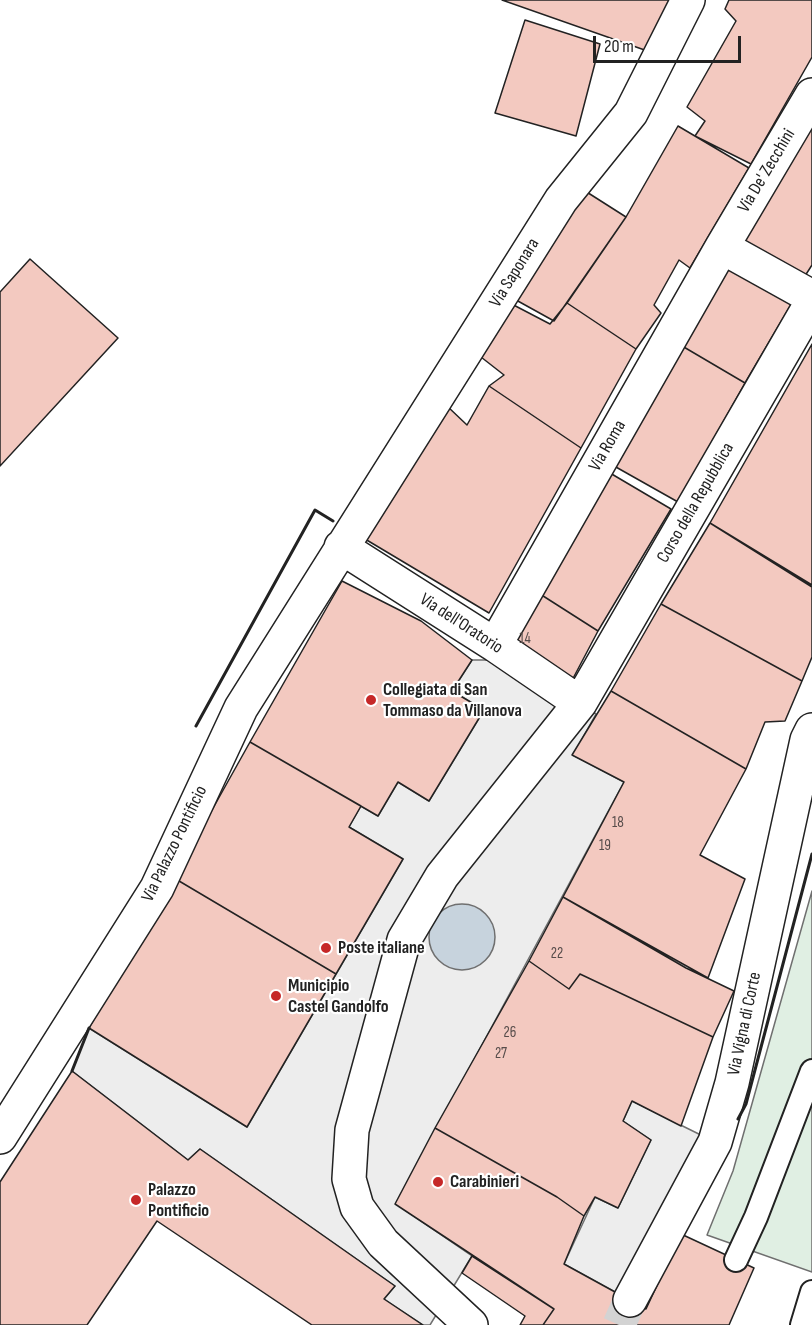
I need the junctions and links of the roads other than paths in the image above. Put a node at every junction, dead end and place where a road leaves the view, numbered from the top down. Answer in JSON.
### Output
{"nodes":[{"id":1,"x":688,"y":0,"type":"edge"},
{"id":2,"x":812,"y":95,"type":"edge"},
{"id":3,"x":722,"y":247,"type":"junction"},
{"id":4,"x":812,"y":297,"type":"edge"},
{"id":5,"x":812,"y":302,"type":"edge"},
{"id":6,"x":341,"y":547,"type":"junction"},
{"id":7,"x":495,"y":645,"type":"junction"},
{"id":8,"x":580,"y":703,"type":"junction"},
{"id":9,"x":812,"y":730,"type":"edge"},
{"id":10,"x":812,"y":1071,"type":"edge"},
{"id":11,"x":0,"y":1137,"type":"edge"},
{"id":12,"x":736,"y":1260,"type":"dead end"},
{"id":13,"x":812,"y":1292,"type":"edge"},
{"id":14,"x":630,"y":1300,"type":"tunnel mouth"},
{"id":15,"x":471,"y":1325,"type":"edge"},
{"id":16,"x":802,"y":1325,"type":"edge"}],
"edges":[{"from":1,"to":6,"type":"street","name":"Via Saponara"},
{"from":2,"to":3,"type":"street","name":"Via De' Zecchini"},
{"from":3,"to":4,"type":"street"},
{"from":3,"to":7,"type":"street","name":"Via Roma"},
{"from":5,"to":8,"type":"street","name":"Corso della Repubblica"},
{"from":6,"to":7,"type":"street","name":"Via dell'Oratorio"},
{"from":6,"to":11,"type":"street","name":"Via Palazzo Pontificio"},
{"from":7,"to":8,"type":"street","name":"Via dell'Oratorio"},
{"from":8,"to":15,"type":"street","name":"Corso della Repubblica"},
{"from":9,"to":14,"type":"street","name":"Via Vigna di Corte"},
{"from":10,"to":12,"type":"lane"},
{"from":13,"to":16,"type":"lane"}]}
